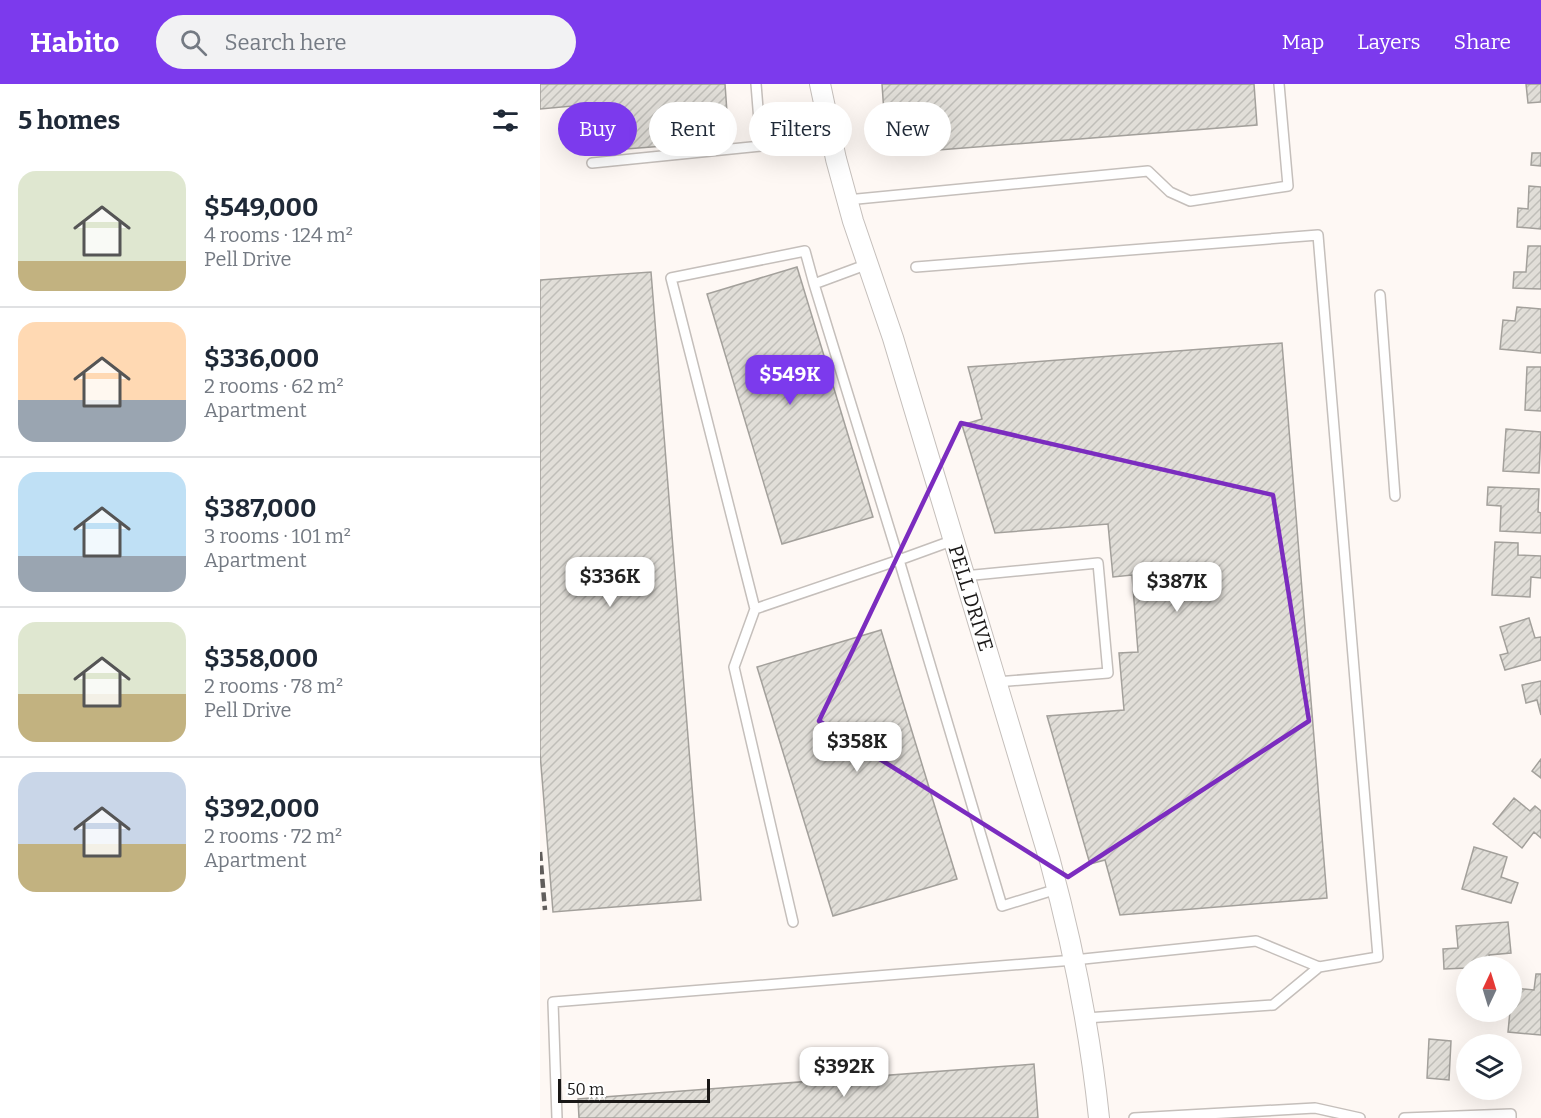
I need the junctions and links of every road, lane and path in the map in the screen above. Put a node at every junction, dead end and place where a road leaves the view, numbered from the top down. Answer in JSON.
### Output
{"nodes":[{"id":1,"x":756,"y":84,"type":"edge"},
{"id":2,"x":820,"y":84,"type":"edge"},
{"id":3,"x":1279,"y":84,"type":"edge"},
{"id":4,"x":757,"y":102,"type":"edge"},
{"id":5,"x":824,"y":102,"type":"edge"},
{"id":6,"x":749,"y":147,"type":"edge"},
{"id":7,"x":836,"y":156,"type":"edge"},
{"id":8,"x":592,"y":163,"type":"dead end"},
{"id":9,"x":847,"y":200,"type":"junction"},
{"id":10,"x":868,"y":264,"type":"junction"},
{"id":11,"x":916,"y":267,"type":"dead end"},
{"id":12,"x":814,"y":284,"type":"junction"},
{"id":13,"x":1380,"y":295,"type":"dead end"},
{"id":14,"x":1395,"y":496,"type":"dead end"},
{"id":15,"x":954,"y":540,"type":"junction"},
{"id":16,"x":899,"y":560,"type":"junction"},
{"id":17,"x":964,"y":576,"type":"junction"},
{"id":18,"x":755,"y":609,"type":"junction"},
{"id":19,"x":996,"y":682,"type":"junction"},
{"id":20,"x":1057,"y":889,"type":"junction"},
{"id":21,"x":793,"y":922,"type":"dead end"},
{"id":22,"x":1074,"y":960,"type":"junction"},
{"id":23,"x":1319,"y":967,"type":"junction"},
{"id":24,"x":1086,"y":1018,"type":"junction"},
{"id":25,"x":1230,"y":1115,"type":"edge"},
{"id":26,"x":557,"y":1118,"type":"edge"},
{"id":27,"x":1099,"y":1118,"type":"edge"},
{"id":28,"x":1134,"y":1118,"type":"edge"},
{"id":29,"x":1359,"y":1118,"type":"edge"},
{"id":30,"x":1404,"y":1118,"type":"edge"},
{"id":31,"x":1421,"y":1118,"type":"edge"},
{"id":32,"x":1511,"y":1118,"type":"edge"}],
"edges":[{"from":1,"to":4,"type":"lane"},
{"from":2,"to":5,"type":"street","name":"PELL DRIVE"},
{"from":3,"to":9,"type":"lane"},
{"from":6,"to":8,"type":"lane"},
{"from":7,"to":9,"type":"street","name":"PELL DRIVE"},
{"from":9,"to":10,"type":"street","name":"PELL DRIVE"},
{"from":10,"to":12,"type":"lane"},
{"from":10,"to":15,"type":"street","name":"PELL DRIVE"},
{"from":11,"to":23,"type":"lane"},
{"from":12,"to":16,"type":"lane"},
{"from":12,"to":18,"type":"lane"},
{"from":13,"to":14,"type":"lane"},
{"from":15,"to":16,"type":"lane"},
{"from":15,"to":17,"type":"street","name":"PELL DRIVE"},
{"from":16,"to":18,"type":"lane"},
{"from":16,"to":20,"type":"lane"},
{"from":17,"to":19,"type":"street","name":"PELL DRIVE"},
{"from":17,"to":19,"type":"lane"},
{"from":18,"to":21,"type":"lane"},
{"from":19,"to":20,"type":"street","name":"PELL DRIVE"},
{"from":20,"to":22,"type":"street","name":"PELL DRIVE"},
{"from":22,"to":23,"type":"lane"},
{"from":22,"to":24,"type":"street","name":"PELL DRIVE"},
{"from":22,"to":26,"type":"lane"},
{"from":23,"to":24,"type":"lane"},
{"from":24,"to":27,"type":"street","name":"PELL DRIVE"},
{"from":25,"to":28,"type":"lane"},
{"from":25,"to":29,"type":"lane"},
{"from":30,"to":31,"type":"lane"},
{"from":31,"to":32,"type":"lane"}]}
